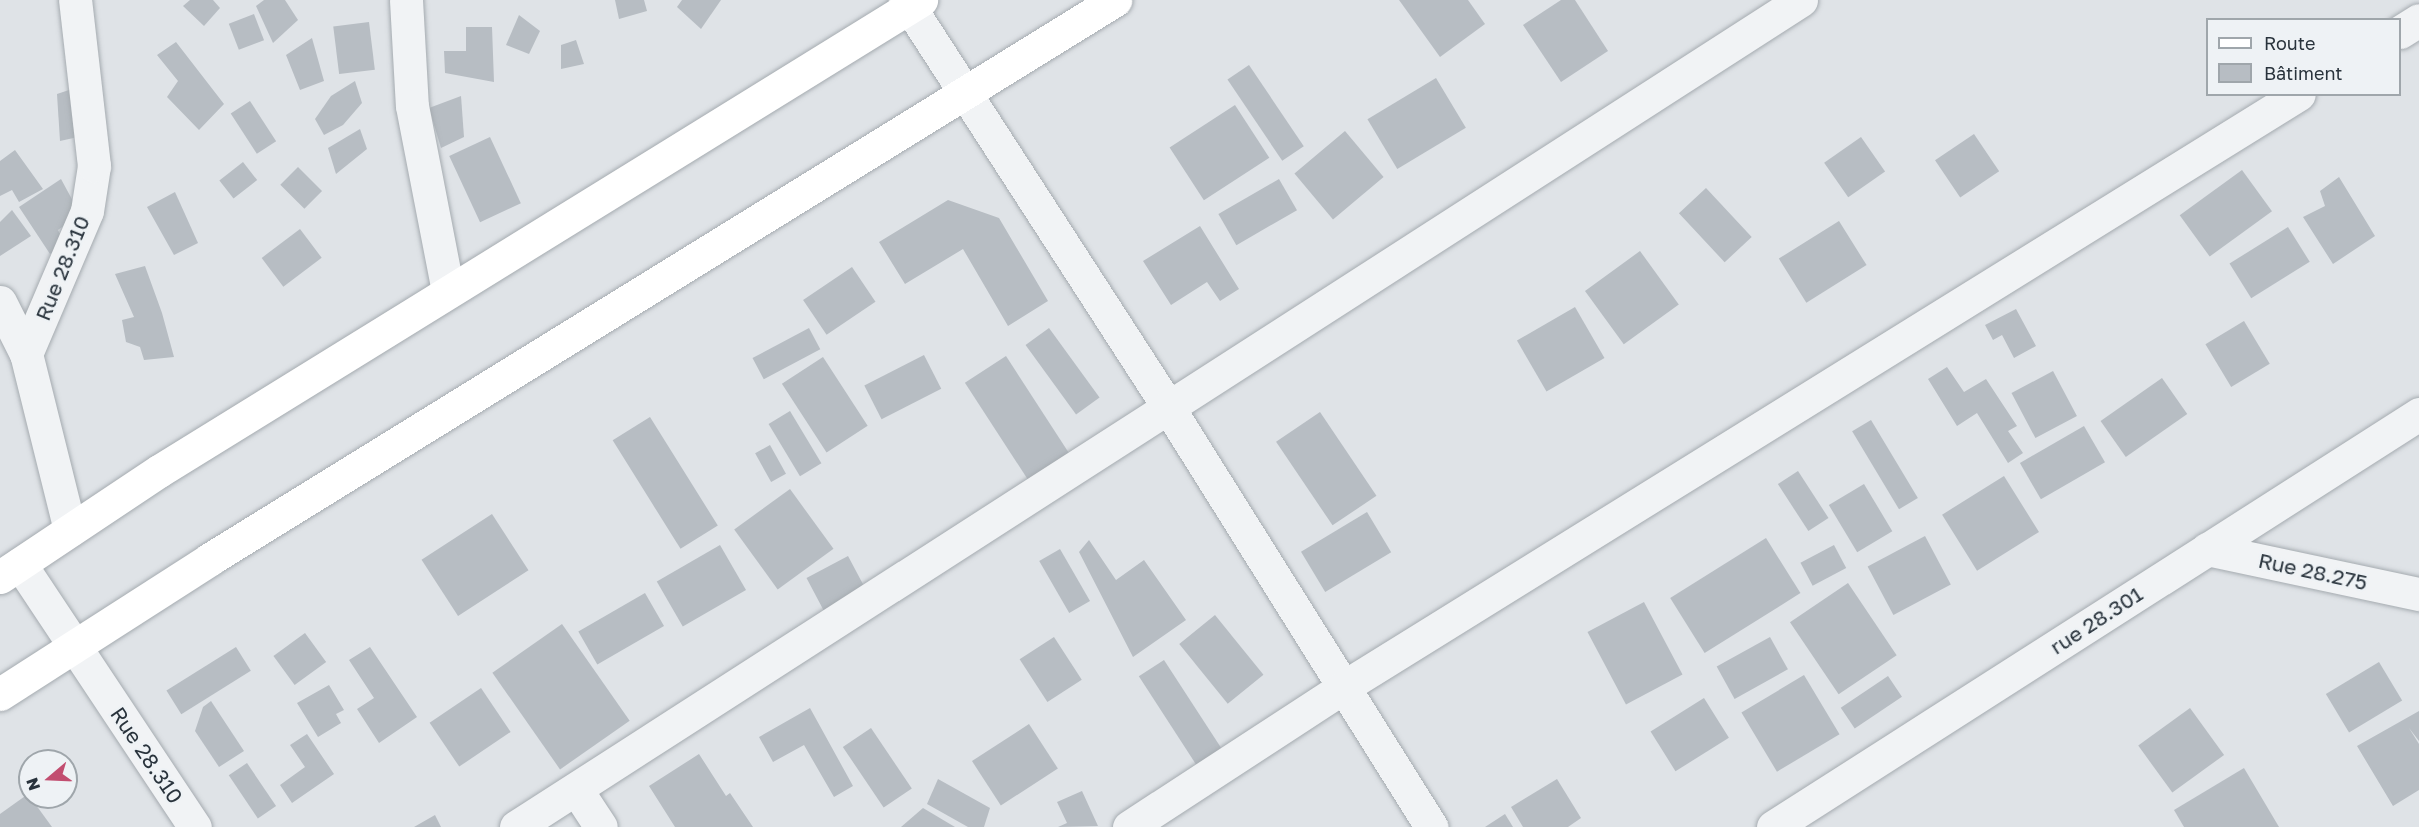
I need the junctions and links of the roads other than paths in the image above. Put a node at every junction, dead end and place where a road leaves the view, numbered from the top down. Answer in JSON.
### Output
{"nodes":[{"id":1,"x":75,"y":0,"type":"edge"},
{"id":2,"x":406,"y":0,"type":"edge"},
{"id":3,"x":1115,"y":0,"type":"edge"},
{"id":4,"x":1801,"y":0,"type":"edge"},
{"id":5,"x":912,"y":2,"type":"edge"},
{"id":6,"x":2419,"y":20,"type":"edge"},
{"id":7,"x":2401,"y":31,"type":"edge"},
{"id":8,"x":966,"y":92,"type":"junction"},
{"id":9,"x":2296,"y":96,"type":"edge"},
{"id":10,"x":448,"y":291,"type":"junction"},
{"id":11,"x":0,"y":302,"type":"edge"},
{"id":12,"x":26,"y":354,"type":"junction"},
{"id":13,"x":1168,"y":408,"type":"junction"},
{"id":14,"x":2419,"y":414,"type":"edge"},
{"id":15,"x":70,"y":530,"type":"junction"},
{"id":16,"x":2207,"y":549,"type":"junction"},
{"id":17,"x":10,"y":570,"type":"edge"},
{"id":18,"x":2419,"y":594,"type":"edge"},
{"id":19,"x":75,"y":646,"type":"junction"},
{"id":20,"x":1342,"y":687,"type":"junction"},
{"id":21,"x":0,"y":694,"type":"edge"},
{"id":22,"x":576,"y":789,"type":"junction"},
{"id":23,"x":195,"y":827,"type":"edge"},
{"id":24,"x":516,"y":827,"type":"edge"},
{"id":25,"x":601,"y":827,"type":"edge"},
{"id":26,"x":1129,"y":827,"type":"edge"},
{"id":27,"x":1431,"y":827,"type":"edge"},
{"id":28,"x":1773,"y":827,"type":"edge"}],
"edges":[{"from":1,"to":12,"type":"street","name":"Rue 28.310"},
{"from":2,"to":10,"type":"street"},
{"from":3,"to":8,"type":"main road"},
{"from":4,"to":13,"type":"street"},
{"from":5,"to":8,"type":"street"},
{"from":5,"to":10,"type":"main road"},
{"from":6,"to":7,"type":"street"},
{"from":8,"to":13,"type":"street"},
{"from":8,"to":19,"type":"main road"},
{"from":9,"to":20,"type":"street"},
{"from":10,"to":15,"type":"main road"},
{"from":11,"to":12,"type":"street"},
{"from":12,"to":15,"type":"street"},
{"from":13,"to":20,"type":"street"},
{"from":13,"to":22,"type":"street"},
{"from":14,"to":16,"type":"street","name":"rue 28.301"},
{"from":15,"to":17,"type":"main road"},
{"from":16,"to":18,"type":"street","name":"Rue 28.275"},
{"from":16,"to":28,"type":"street","name":"rue 28.301"},
{"from":17,"to":19,"type":"street","name":"Rue 28.310"},
{"from":19,"to":21,"type":"main road"},
{"from":19,"to":23,"type":"street","name":"Rue 28.310"},
{"from":20,"to":26,"type":"street"},
{"from":20,"to":27,"type":"street"},
{"from":22,"to":24,"type":"street"},
{"from":22,"to":25,"type":"street"}]}
